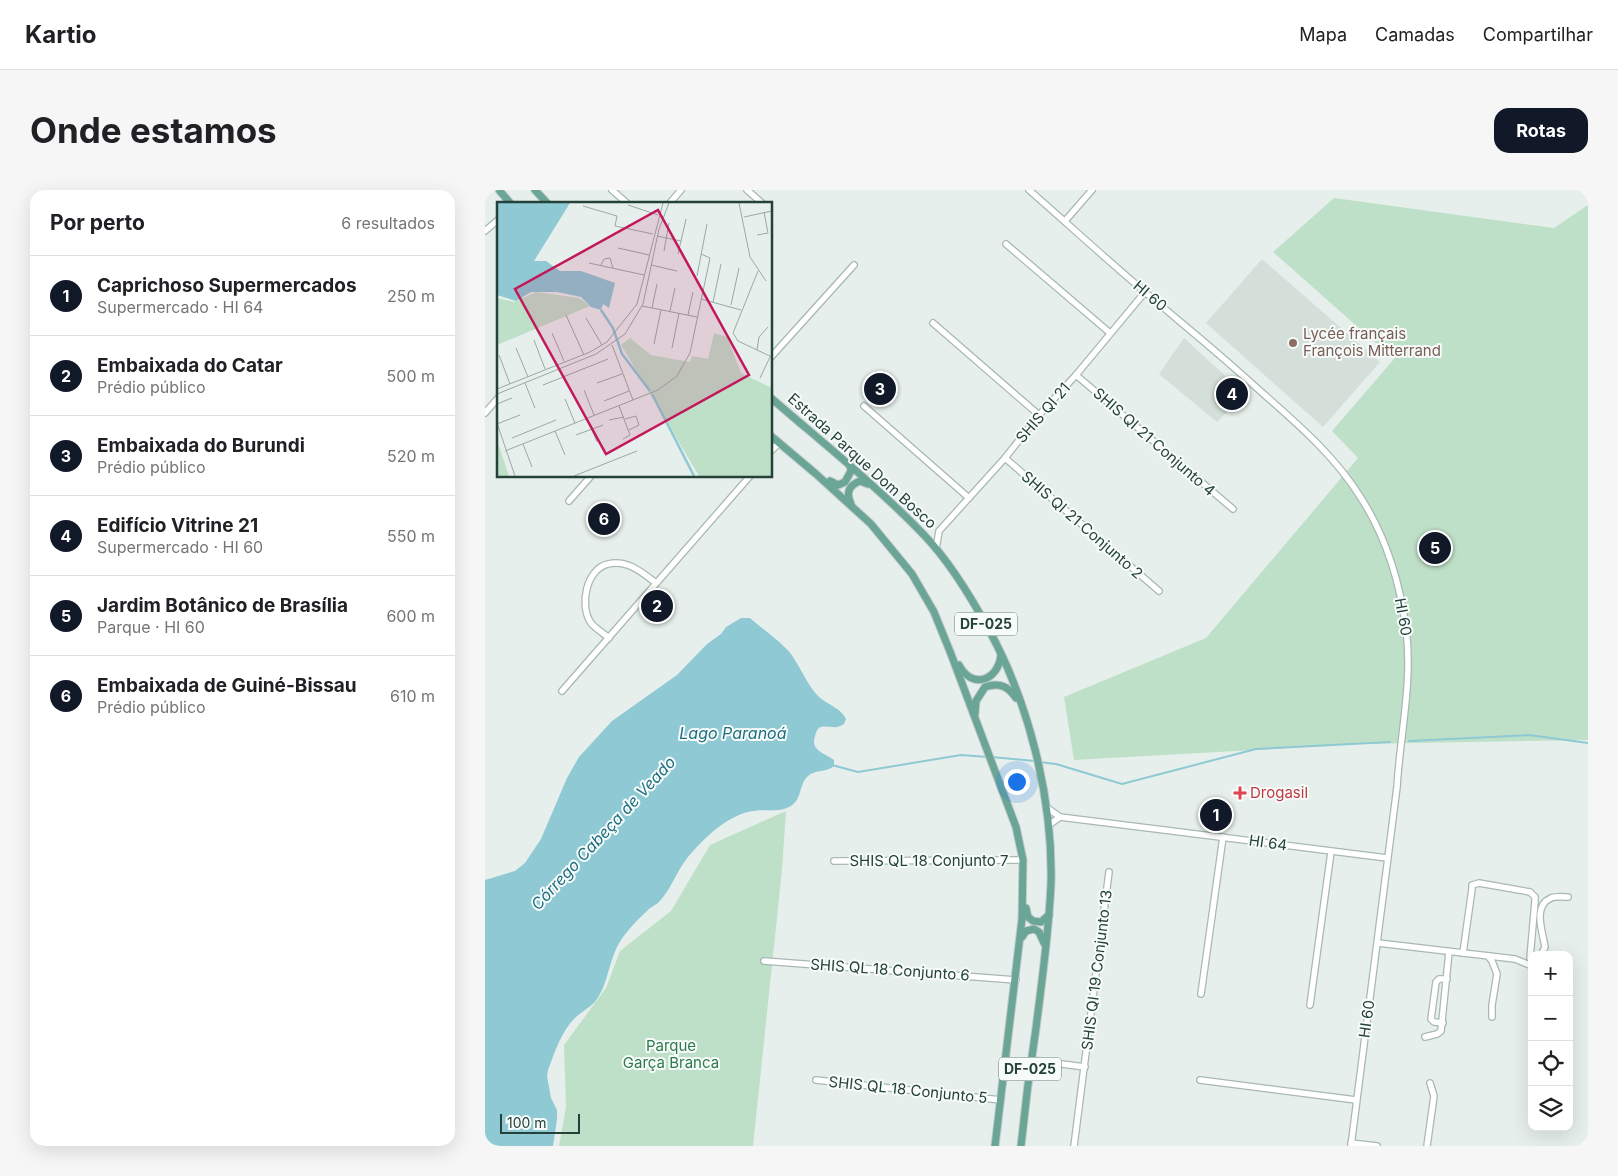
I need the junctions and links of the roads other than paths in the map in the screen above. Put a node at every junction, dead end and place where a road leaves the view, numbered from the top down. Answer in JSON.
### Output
{"nodes":[{"id":1,"x":499,"y":190,"type":"edge"},
{"id":2,"x":535,"y":190,"type":"edge"},
{"id":3,"x":612,"y":190,"type":"edge"},
{"id":4,"x":681,"y":190,"type":"edge"},
{"id":5,"x":747,"y":190,"type":"edge"},
{"id":6,"x":1029,"y":190,"type":"edge"},
{"id":7,"x":1092,"y":190,"type":"edge"},
{"id":8,"x":509,"y":202,"type":"edge"},
{"id":9,"x":546,"y":202,"type":"edge"},
{"id":10,"x":626,"y":202,"type":"edge"},
{"id":11,"x":671,"y":202,"type":"edge"},
{"id":12,"x":761,"y":202,"type":"edge"},
{"id":13,"x":497,"y":220,"type":"edge"},
{"id":14,"x":1065,"y":221,"type":"junction"},
{"id":15,"x":485,"y":231,"type":"edge"},
{"id":16,"x":1006,"y":244,"type":"dead end"},
{"id":17,"x":853,"y":265,"type":"dead end"},
{"id":18,"x":1145,"y":292,"type":"junction"},
{"id":19,"x":933,"y":323,"type":"dead end"},
{"id":20,"x":1110,"y":333,"type":"junction"},
{"id":21,"x":773,"y":355,"type":"edge"},
{"id":22,"x":1076,"y":375,"type":"junction"},
{"id":23,"x":497,"y":399,"type":"edge"},
{"id":24,"x":773,"y":400,"type":"edge"},
{"id":25,"x":864,"y":406,"type":"dead end"},
{"id":26,"x":485,"y":413,"type":"edge"},
{"id":27,"x":1039,"y":415,"type":"junction"},
{"id":28,"x":773,"y":438,"type":"edge"},
{"id":29,"x":779,"y":442,"type":"junction"},
{"id":30,"x":773,"y":449,"type":"edge"},
{"id":31,"x":1005,"y":458,"type":"junction"},
{"id":32,"x":849,"y":465,"type":"junction"},
{"id":33,"x":816,"y":474,"type":"junction"},
{"id":34,"x":589,"y":478,"type":"edge"},
{"id":35,"x":747,"y":478,"type":"edge"},
{"id":36,"x":871,"y":485,"type":"junction"},
{"id":37,"x":969,"y":498,"type":"junction"},
{"id":38,"x":569,"y":501,"type":"dead end"},
{"id":39,"x":851,"y":505,"type":"junction"},
{"id":40,"x":1233,"y":510,"type":"dead end"},
{"id":41,"x":939,"y":531,"type":"junction"},
{"id":42,"x":925,"y":535,"type":"junction"},
{"id":43,"x":935,"y":549,"type":"junction"},
{"id":44,"x":656,"y":583,"type":"junction"},
{"id":45,"x":1159,"y":592,"type":"dead end"},
{"id":46,"x":609,"y":638,"type":"junction"},
{"id":47,"x":1002,"y":653,"type":"junction"},
{"id":48,"x":951,"y":654,"type":"junction"},
{"id":49,"x":562,"y":692,"type":"dead end"},
{"id":50,"x":1024,"y":711,"type":"junction"},
{"id":51,"x":976,"y":720,"type":"junction"},
{"id":52,"x":1046,"y":807,"type":"junction"},
{"id":53,"x":1060,"y":817,"type":"junction"},
{"id":54,"x":1049,"y":825,"type":"junction"},
{"id":55,"x":1223,"y":837,"type":"junction"},
{"id":56,"x":1331,"y":852,"type":"junction"},
{"id":57,"x":1387,"y":858,"type":"junction"},
{"id":58,"x":1023,"y":860,"type":"junction"},
{"id":59,"x":834,"y":861,"type":"dead end"},
{"id":60,"x":1109,"y":872,"type":"dead end"},
{"id":61,"x":1023,"y":893,"type":"junction"},
{"id":62,"x":1568,"y":897,"type":"dead end"},
{"id":63,"x":1049,"y":916,"type":"junction"},
{"id":64,"x":1021,"y":938,"type":"junction"},
{"id":65,"x":1378,"y":943,"type":"junction"},
{"id":66,"x":1045,"y":946,"type":"junction"},
{"id":67,"x":1531,"y":951,"type":"edge"},
{"id":68,"x":1543,"y":951,"type":"edge"},
{"id":69,"x":1449,"y":952,"type":"junction"},
{"id":70,"x":1463,"y":954,"type":"junction"},
{"id":71,"x":1488,"y":956,"type":"junction"},
{"id":72,"x":1528,"y":959,"type":"edge"},
{"id":73,"x":764,"y":961,"type":"dead end"},
{"id":74,"x":1522,"y":962,"type":"junction"},
{"id":75,"x":1528,"y":964,"type":"edge"},
{"id":76,"x":1016,"y":980,"type":"junction"},
{"id":77,"x":1447,"y":980,"type":"junction"},
{"id":78,"x":1201,"y":994,"type":"dead end"},
{"id":79,"x":1310,"y":1004,"type":"dead end"},
{"id":80,"x":1434,"y":1004,"type":"junction"},
{"id":81,"x":1444,"y":1005,"type":"junction"},
{"id":82,"x":1492,"y":1017,"type":"dead end"},
{"id":83,"x":1443,"y":1023,"type":"junction"},
{"id":84,"x":1425,"y":1037,"type":"dead end"},
{"id":85,"x":1031,"y":1060,"type":"junction"},
{"id":86,"x":1085,"y":1067,"type":"junction"},
{"id":87,"x":816,"y":1080,"type":"dead end"},
{"id":88,"x":1201,"y":1080,"type":"dead end"},
{"id":89,"x":1430,"y":1083,"type":"dead end"},
{"id":90,"x":1001,"y":1100,"type":"junction"},
{"id":91,"x":1356,"y":1100,"type":"junction"},
{"id":92,"x":1351,"y":1144,"type":"edge"},
{"id":93,"x":995,"y":1146,"type":"edge"},
{"id":94,"x":1021,"y":1146,"type":"edge"},
{"id":95,"x":1074,"y":1146,"type":"edge"},
{"id":96,"x":1377,"y":1146,"type":"edge"},
{"id":97,"x":1427,"y":1146,"type":"edge"}],
"edges":[{"from":1,"to":8,"type":"main road"},
{"from":2,"to":9,"type":"main road"},
{"from":3,"to":10,"type":"street"},
{"from":4,"to":11,"type":"street"},
{"from":5,"to":12,"type":"street"},
{"from":6,"to":14,"type":"street","name":"HI 60"},
{"from":7,"to":14,"type":"street"},
{"from":13,"to":15,"type":"street"},
{"from":14,"to":18,"type":"street","name":"HI 60"},
{"from":16,"to":20,"type":"street"},
{"from":17,"to":21,"type":"street"},
{"from":18,"to":20,"type":"street","name":"SHIS QI 21"},
{"from":18,"to":57,"type":"street","name":"HI 60"},
{"from":19,"to":27,"type":"street"},
{"from":20,"to":22,"type":"street","name":"SHIS QI 21"},
{"from":22,"to":27,"type":"street","name":"SHIS QI 21"},
{"from":22,"to":40,"type":"street","name":"SHIS QI 21 Conjunto 4"},
{"from":23,"to":26,"type":"street"},
{"from":24,"to":32,"type":"main road","name":"Estrada Parque Dom Bosco","number":"DF-025"},
{"from":25,"to":37,"type":"street"},
{"from":27,"to":31,"type":"street","name":"SHIS QI 21"},
{"from":28,"to":29,"type":"main road","number":"DF-025"},
{"from":29,"to":30,"type":"street"},
{"from":29,"to":33,"type":"main road","number":"DF-025"},
{"from":31,"to":37,"type":"street","name":"SHIS QI 21"},
{"from":31,"to":45,"type":"street","name":"SHIS QI 21 Conjunto 2"},
{"from":32,"to":33,"type":"main road"},
{"from":32,"to":36,"type":"main road","name":"Estrada Parque Dom Bosco","number":"DF-025"},
{"from":33,"to":39,"type":"main road","number":"DF-025"},
{"from":34,"to":38,"type":"street"},
{"from":35,"to":44,"type":"street"},
{"from":36,"to":39,"type":"main road"},
{"from":36,"to":42,"type":"main road","name":"Estrada Parque Dom Bosco","number":"DF-025"},
{"from":37,"to":41,"type":"street","name":"SHIS QI 21"},
{"from":39,"to":48,"type":"main road","number":"DF-025"},
{"from":41,"to":42,"type":"street"},
{"from":41,"to":43,"type":"street","name":"SHIS QI 21"},
{"from":42,"to":43,"type":"main road","name":"Estrada Parque Dom Bosco","number":"DF-025"},
{"from":43,"to":47,"type":"main road","name":"Estrada Parque Dom Bosco","number":"DF-025"},
{"from":44,"to":46,"type":"street"},
{"from":44,"to":46,"type":"street"},
{"from":46,"to":49,"type":"street"},
{"from":47,"to":48,"type":"main road"},
{"from":47,"to":50,"type":"main road","name":"Estrada Parque Dom Bosco","number":"DF-025"},
{"from":48,"to":51,"type":"main road","number":"DF-025"},
{"from":50,"to":51,"type":"main road"},
{"from":50,"to":52,"type":"main road","name":"Estrada Parque Dom Bosco","number":"DF-025"},
{"from":51,"to":58,"type":"main road","number":"DF-025"},
{"from":52,"to":53,"type":"street","name":"HI 64"},
{"from":52,"to":54,"type":"main road","name":"Estrada Parque Dom Bosco","number":"DF-025"},
{"from":53,"to":54,"type":"street"},
{"from":53,"to":55,"type":"street","name":"HI 64"},
{"from":54,"to":63,"type":"main road","name":"Estrada Parque Dom Bosco","number":"DF-025"},
{"from":55,"to":56,"type":"street","name":"HI 64"},
{"from":55,"to":78,"type":"street"},
{"from":56,"to":57,"type":"street","name":"HI 64"},
{"from":56,"to":79,"type":"street"},
{"from":57,"to":65,"type":"street","name":"HI 60"},
{"from":58,"to":59,"type":"street","name":"SHIS QL 18 Conjunto 7"},
{"from":58,"to":61,"type":"main road","number":"DF-025"},
{"from":60,"to":86,"type":"street","name":"SHIS QI 19 Conjunto 13"},
{"from":61,"to":63,"type":"main road"},
{"from":61,"to":64,"type":"main road","number":"DF-025"},
{"from":62,"to":68,"type":"street"},
{"from":63,"to":66,"type":"main road","name":"Estrada Parque Dom Bosco","number":"DF-025"},
{"from":64,"to":66,"type":"main road"},
{"from":64,"to":76,"type":"main road","number":"DF-025"},
{"from":65,"to":69,"type":"street"},
{"from":65,"to":91,"type":"street","name":"HI 60"},
{"from":66,"to":85,"type":"main road","name":"Estrada Parque Dom Bosco","number":"DF-025"},
{"from":67,"to":70,"type":"street"},
{"from":69,"to":70,"type":"street"},
{"from":69,"to":77,"type":"street"},
{"from":70,"to":71,"type":"street"},
{"from":71,"to":74,"type":"street"},
{"from":71,"to":82,"type":"street"},
{"from":72,"to":74,"type":"street"},
{"from":73,"to":76,"type":"street","name":"SHIS QL 18 Conjunto 6"},
{"from":74,"to":75,"type":"street"},
{"from":76,"to":90,"type":"main road","number":"DF-025"},
{"from":77,"to":80,"type":"street"},
{"from":77,"to":81,"type":"street"},
{"from":80,"to":81,"type":"street"},
{"from":80,"to":83,"type":"street"},
{"from":81,"to":83,"type":"street"},
{"from":83,"to":84,"type":"street"},
{"from":85,"to":86,"type":"street"},
{"from":85,"to":94,"type":"main road","name":"Estrada Parque Dom Bosco","number":"DF-025"},
{"from":86,"to":95,"type":"street","name":"SHIS QI 19 Conjunto 13"},
{"from":87,"to":90,"type":"street","name":"SHIS QL 18 Conjunto 5"},
{"from":88,"to":91,"type":"street"},
{"from":89,"to":97,"type":"street"},
{"from":90,"to":93,"type":"main road","number":"DF-025"},
{"from":91,"to":92,"type":"street","name":"HI 60"},
{"from":92,"to":96,"type":"street"}]}
